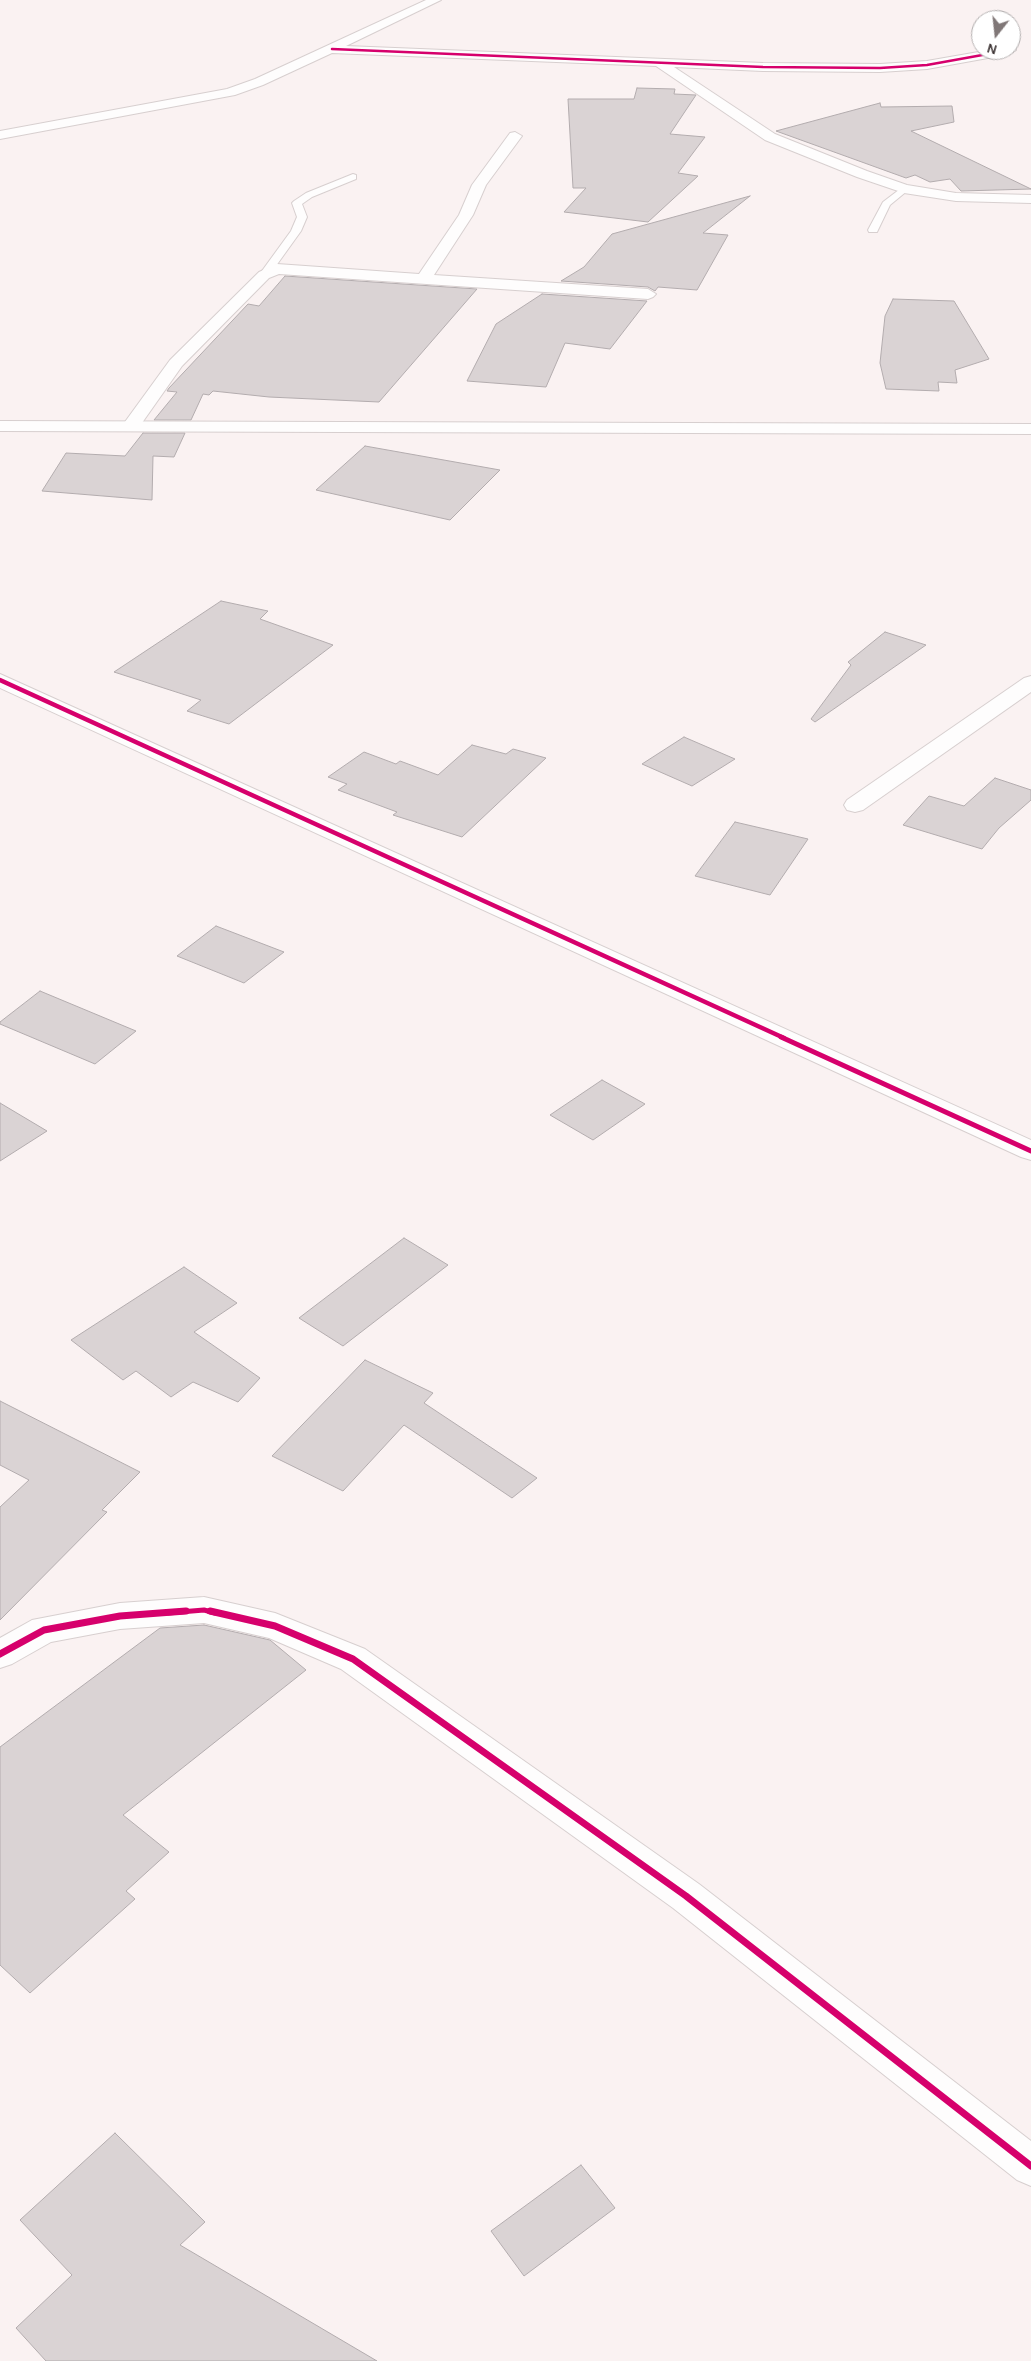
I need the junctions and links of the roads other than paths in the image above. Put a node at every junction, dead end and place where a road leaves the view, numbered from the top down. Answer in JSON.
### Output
{"nodes":[{"id":1,"x":435,"y":0,"type":"edge"},
{"id":2,"x":1024,"y":47,"type":"dead end"},
{"id":3,"x":332,"y":48,"type":"junction"},
{"id":4,"x":1021,"y":48,"type":"edge"},
{"id":5,"x":971,"y":57,"type":"edge"},
{"id":6,"x":661,"y":64,"type":"junction"},
{"id":7,"x":0,"y":136,"type":"edge"},
{"id":8,"x":515,"y":136,"type":"dead end"},
{"id":9,"x":352,"y":177,"type":"dead end"},
{"id":10,"x":904,"y":189,"type":"junction"},
{"id":11,"x":1031,"y":199,"type":"edge"},
{"id":12,"x":873,"y":230,"type":"dead end"},
{"id":13,"x":264,"y":274,"type":"junction"},
{"id":14,"x":424,"y":278,"type":"junction"},
{"id":15,"x":648,"y":294,"type":"dead end"},
{"id":16,"x":0,"y":426,"type":"edge"},
{"id":17,"x":131,"y":426,"type":"junction"},
{"id":18,"x":1031,"y":429,"type":"edge"},
{"id":19,"x":0,"y":680,"type":"edge"},
{"id":20,"x":1031,"y":682,"type":"edge"},
{"id":21,"x":855,"y":805,"type":"dead end"},
{"id":22,"x":1031,"y":1151,"type":"edge"},
{"id":23,"x":0,"y":1654,"type":"edge"},
{"id":24,"x":1031,"y":2166,"type":"edge"}],
"edges":[{"from":1,"to":3,"type":"street"},
{"from":2,"to":4,"type":"street"},
{"from":3,"to":6,"type":"street"},
{"from":3,"to":7,"type":"street"},
{"from":5,"to":6,"type":"street"},
{"from":6,"to":10,"type":"street"},
{"from":8,"to":14,"type":"street"},
{"from":9,"to":13,"type":"lane"},
{"from":10,"to":11,"type":"street"},
{"from":10,"to":12,"type":"lane"},
{"from":13,"to":14,"type":"street"},
{"from":13,"to":17,"type":"street"},
{"from":14,"to":15,"type":"street"},
{"from":16,"to":17,"type":"street"},
{"from":17,"to":18,"type":"street"},
{"from":19,"to":22,"type":"street"},
{"from":20,"to":21,"type":"street"},
{"from":23,"to":24,"type":"street"}]}
